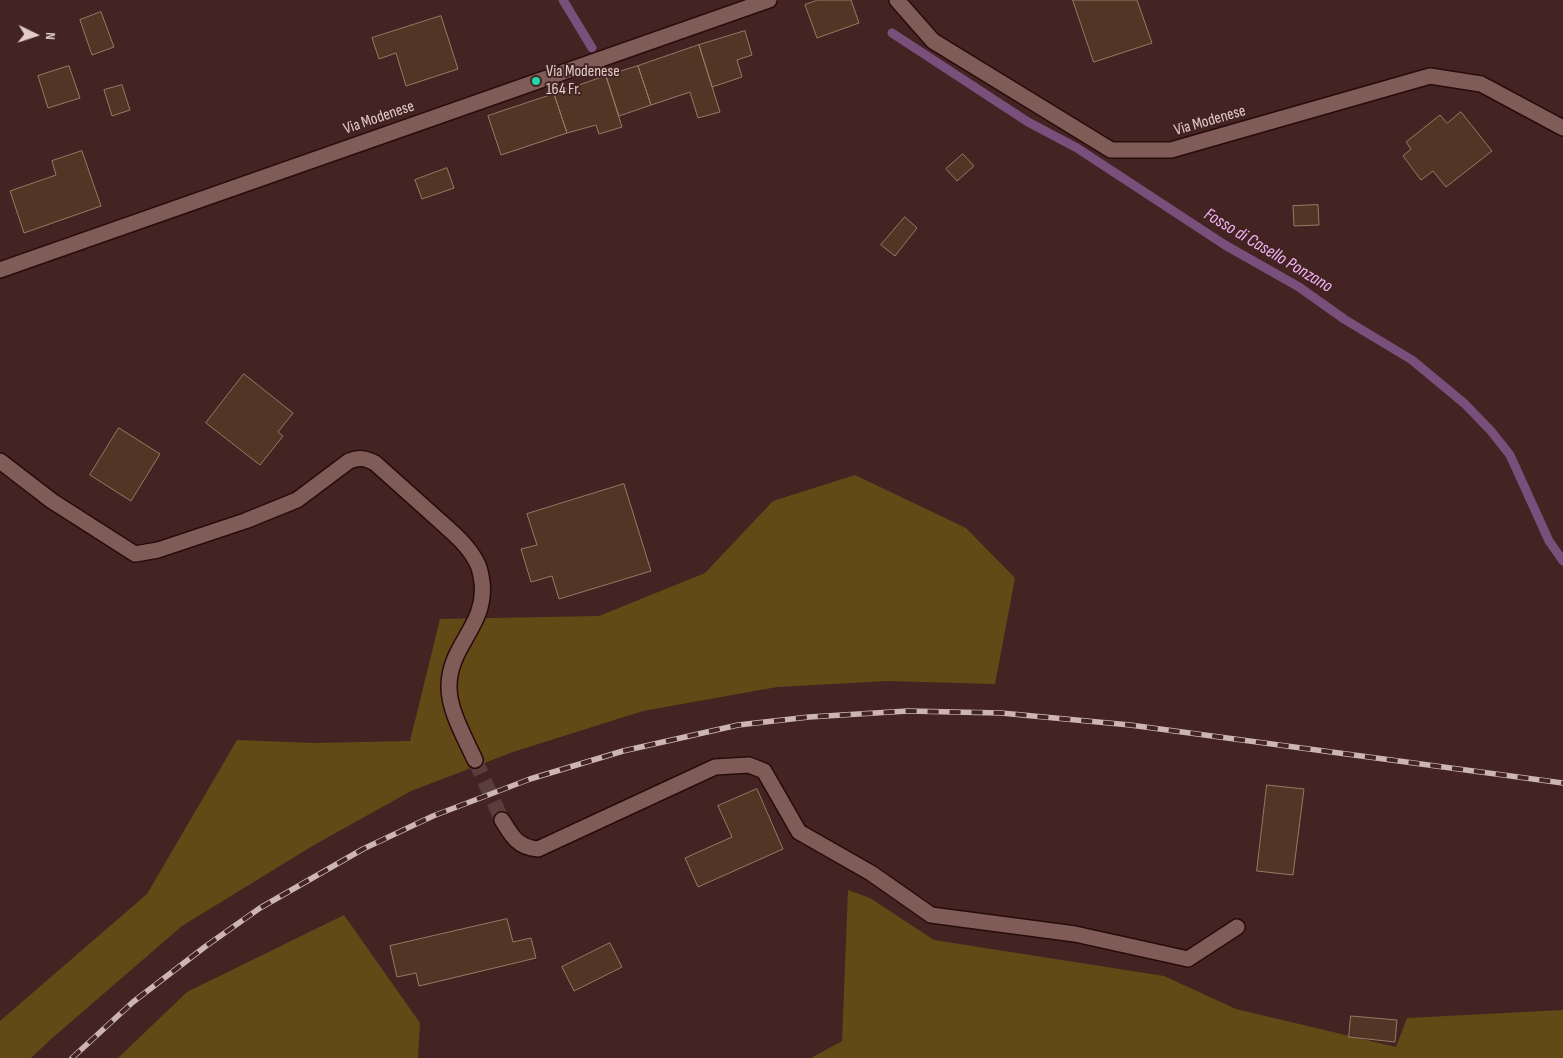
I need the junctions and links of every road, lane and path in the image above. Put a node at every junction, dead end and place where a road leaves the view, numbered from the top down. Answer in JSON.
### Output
{"nodes":[{"id":1,"x":769,"y":0,"type":"edge"},
{"id":2,"x":896,"y":0,"type":"edge"},
{"id":3,"x":1563,"y":128,"type":"edge"},
{"id":4,"x":0,"y":270,"type":"edge"},
{"id":5,"x":0,"y":461,"type":"edge"},
{"id":6,"x":476,"y":760,"type":"tunnel mouth"},
{"id":7,"x":502,"y":820,"type":"tunnel mouth"},
{"id":8,"x":1237,"y":927,"type":"dead end"}],
"edges":[{"from":1,"to":4,"type":"street","name":"Via Modenese"},
{"from":2,"to":3,"type":"street","name":"Via Modenese"},
{"from":5,"to":6,"type":"street"},
{"from":7,"to":8,"type":"street"}]}
